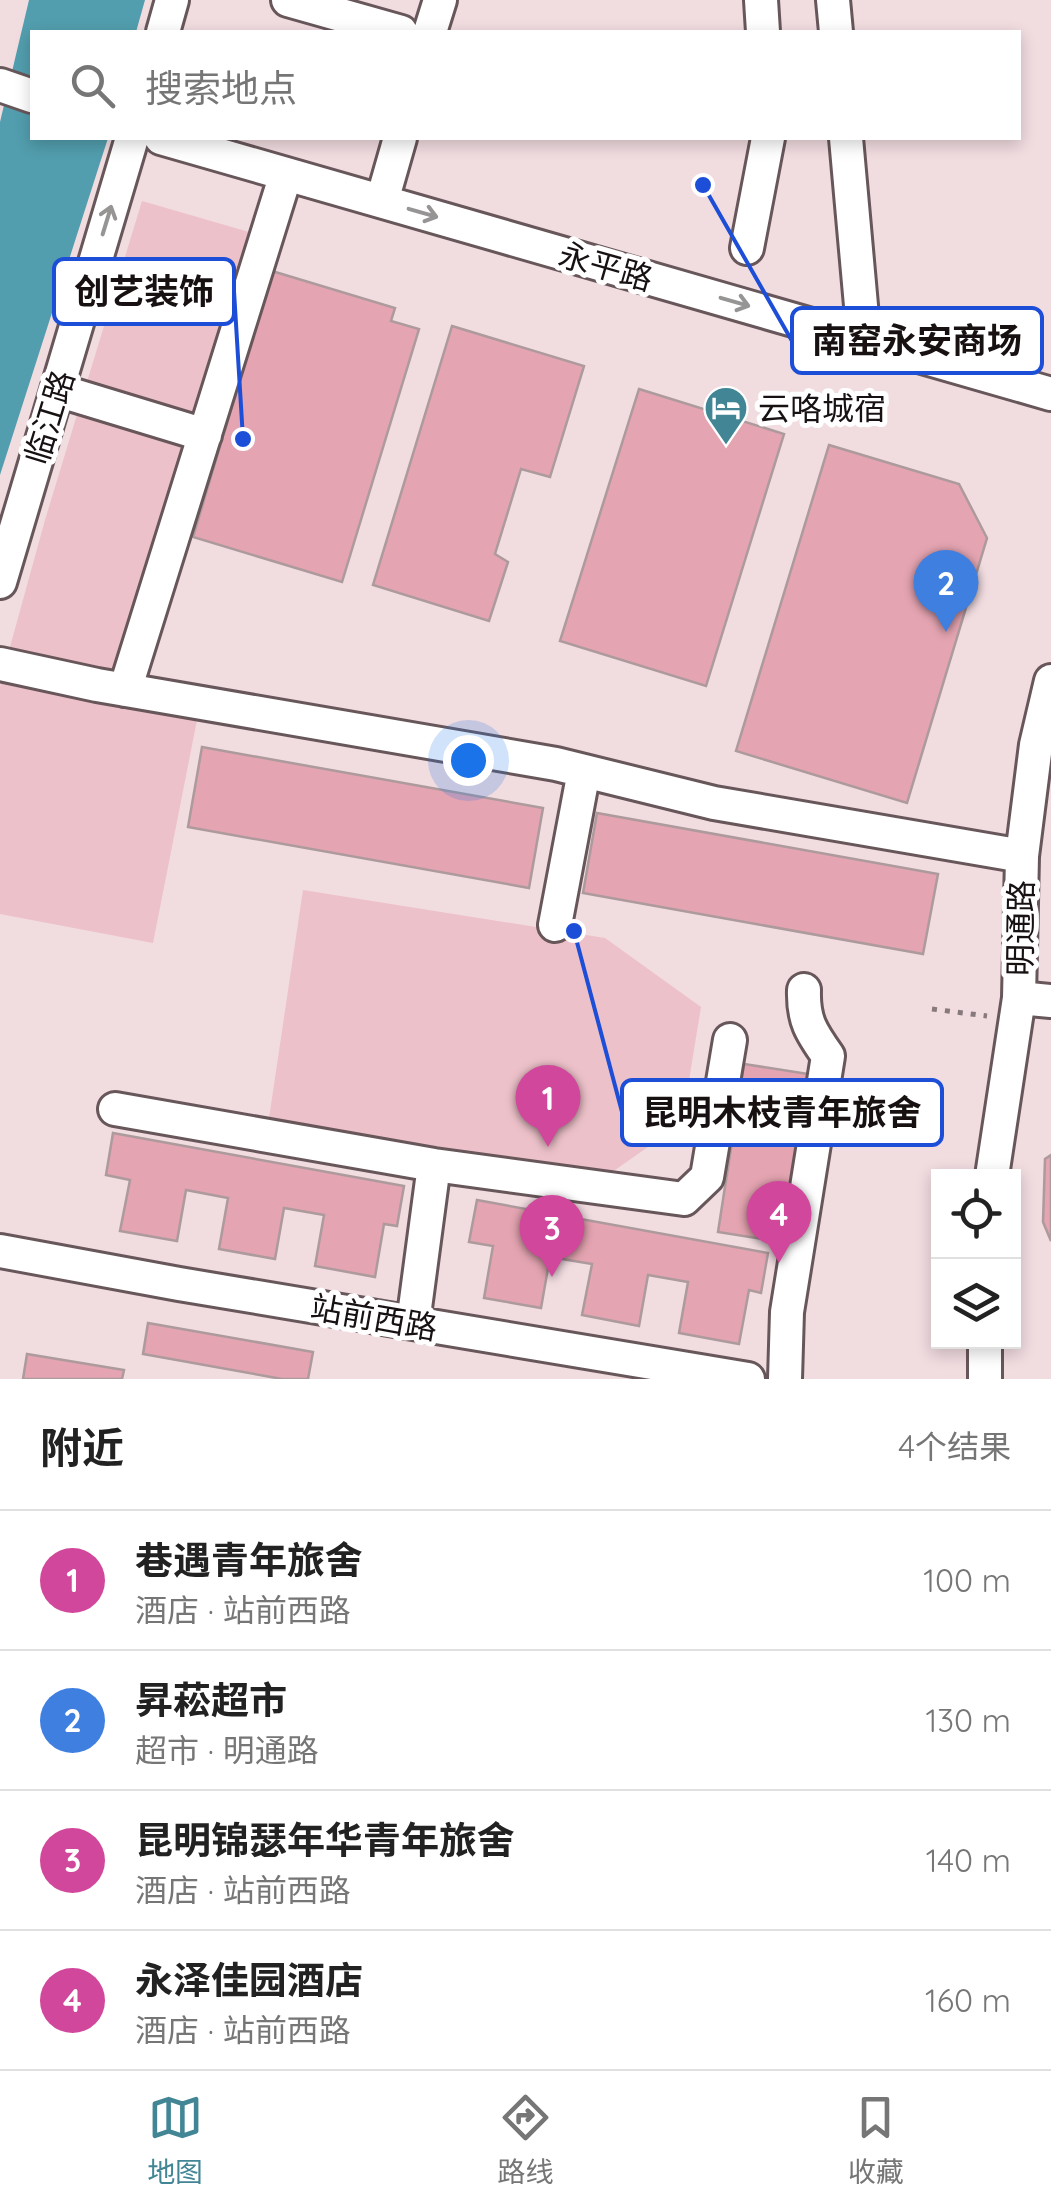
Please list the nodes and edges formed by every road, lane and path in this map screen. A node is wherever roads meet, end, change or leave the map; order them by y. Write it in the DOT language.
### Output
graph roads {
  1 [pos="288,0"];
  2 [pos="440,0"];
  3 [pos="761,0"];
  4 [pos="833,0"];
  5 [pos="394,30"];
  6 [pos="431,30"];
  7 [pos="762,30"];
  8 [pos="836,30"];
  9 [pos="131,140"];
  10 [pos="168,140"];
  11 [pos="399,140"];
  12 [pos="768,140"];
  13 [pos="846,140"];
  14 [pos="286,174"];
  15 [pos="382,201"];
  16 [pos="746,248"];
  17 [pos="864,339"];
  18 [pos="56,390"];
  19 [pos="1051,394"];
  20 [pos="205,435"];
  21 [pos="0,582"];
  22 [pos="0,664"];
  23 [pos="1051,681"];
  24 [pos="125,690"];
  25 [pos="584,771"];
  26 [pos="1022,856"];
  27 [pos="555,925"];
  28 [pos="804,990"];
  29 [pos="1028,1006"];
  30 [pos="932,1009"];
  31 [pos="730,1040"];
  32 [pos="115,1109"];
  33 [pos="434,1166"];
  34 [pos="993,1169"];
  35 [pos="0,1252"];
  36 [pos="413,1324"];
  37 [pos="986,1349"];
  38 [pos="748,1379"];
  39 [pos="786,1379"];
  40 [pos="985,1379"];
  1 -- 5 [label="street"];
  2 -- 6 [label="street"];
  3 -- 7 [label="street"];
  4 -- 8 [label="street"];
  18 -- 9 [label="street, 临江路, one-way"];
  10 -- 14 [label="street, 永平路"];
  11 -- 15 [label="street"];
  12 -- 16 [label="street"];
  13 -- 17 [label="street"];
  14 -- 15 [label="street, 永平路"];
  14 -- 20 [label="street"];
  15 -- 17 [label="street, 永平路, one-way"];
  17 -- 19 [label="street, 永平路"];
  18 -- 20 [label="street"];
  18 -- 21 [label="street, 临江路"];
  20 -- 24 [label="street"];
  22 -- 24 [label="street"];
  23 -- 26 [label="street, 明通路"];
  24 -- 25 [label="street"];
  25 -- 26 [label="street"];
  25 -- 27 [label="street"];
  26 -- 29 [label="street, 明通路"];
  28 -- 39 [label="street"];
  29 -- 30 [label="path"];
  29 -- 34 [label="street, 明通路"];
  31 -- 33 [label="street"];
  32 -- 33 [label="street"];
  33 -- 36 [label="street"];
  35 -- 36 [label="street, 站前西路"];
  36 -- 38 [label="street, 站前西路"];
  37 -- 40 [label="street"];
}
